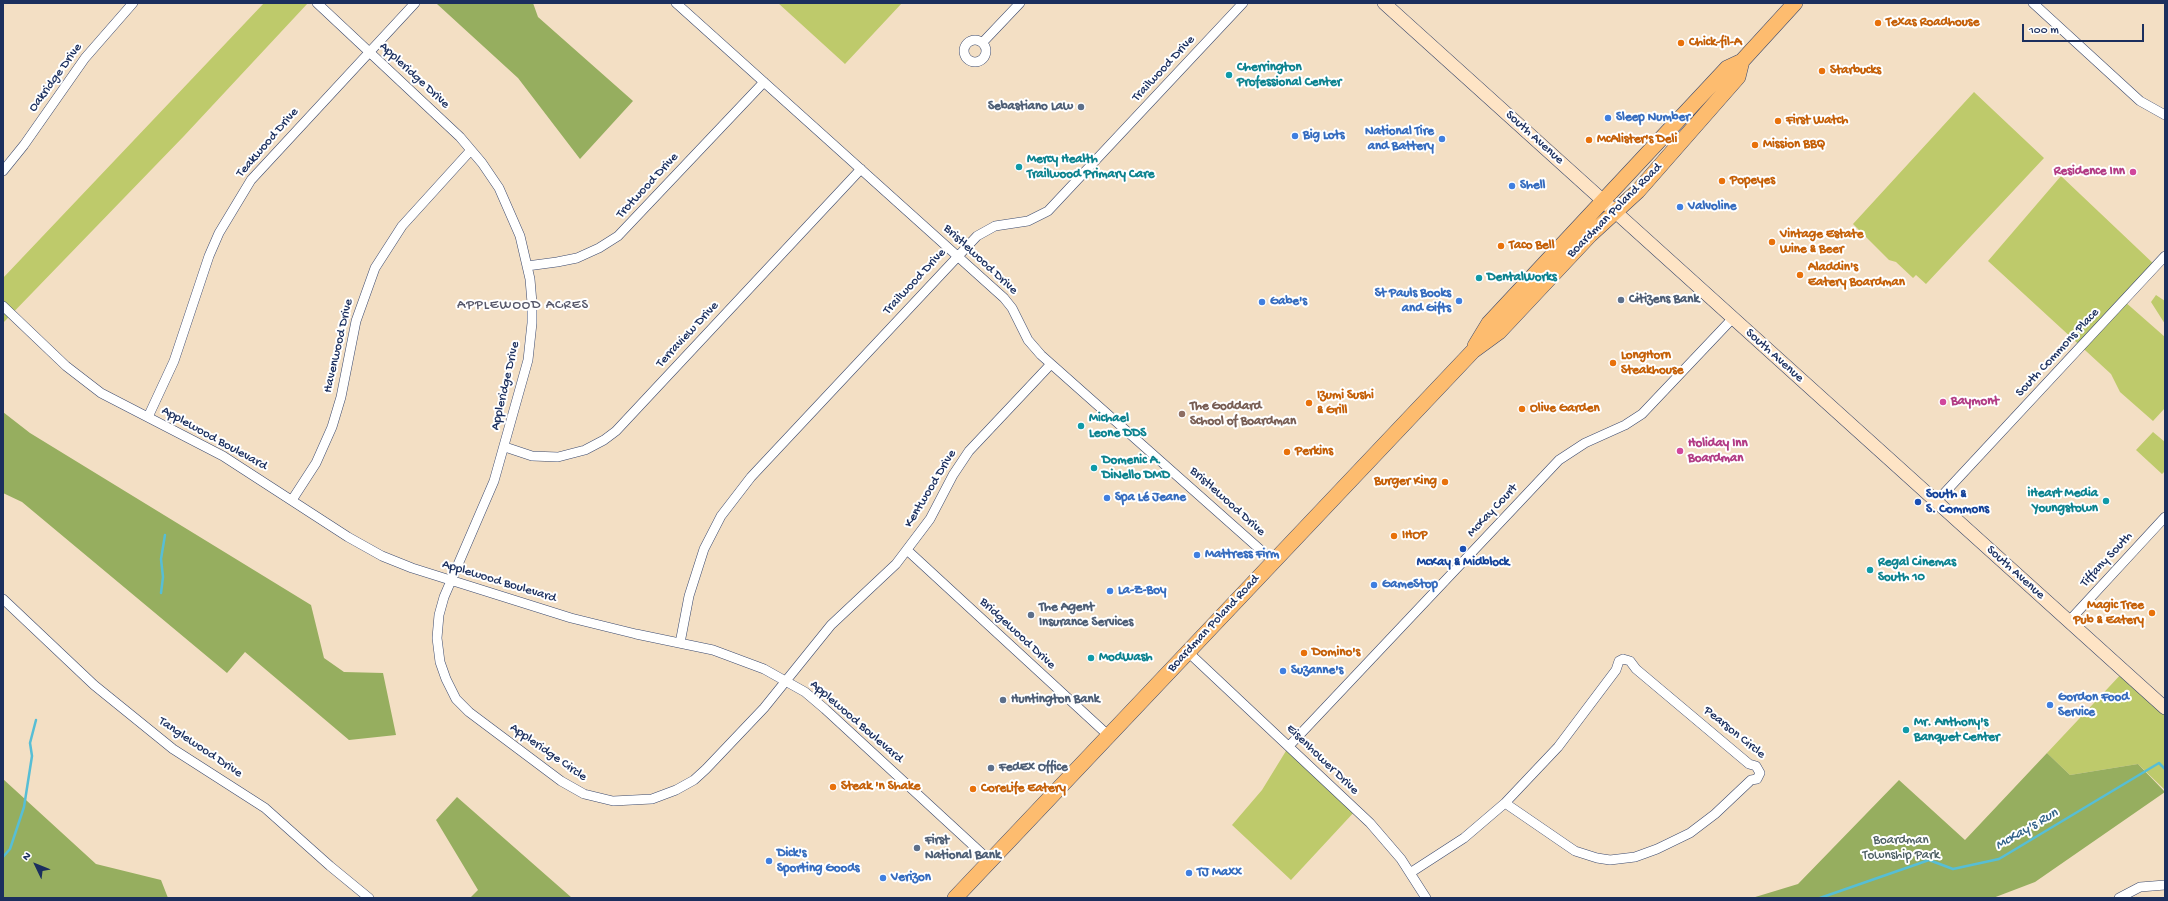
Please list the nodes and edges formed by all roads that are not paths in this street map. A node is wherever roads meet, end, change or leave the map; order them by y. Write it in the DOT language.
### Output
graph roads {
  1 [pos="133,3"];
  2 [pos="317,3"];
  3 [pos="416,3"];
  4 [pos="676,3"];
  5 [pos="1020,3"];
  6 [pos="1243,3"];
  7 [pos="1384,3"];
  8 [pos="1796,3"];
  9 [pos="2033,3"];
  10 [pos="983,42"];
  11 [pos="369,52"];
  12 [pos="1742,61"];
  13 [pos="764,82"];
  14 [pos="2165,115"];
  15 [pos="471,150"];
  16 [pos="861,169"];
  17 [pos="3,171"];
  18 [pos="1604,201"];
  19 [pos="1615,212"];
  20 [pos="957,256"];
  21 [pos="2165,256"];
  22 [pos="527,266"];
  23 [pos="3,306"];
  24 [pos="1733,318"];
  25 [pos="1473,351"];
  26 [pos="1051,364"];
  27 [pos="148,417"];
  28 [pos="505,447"];
  29 [pos="292,500"];
  30 [pos="1936,502"];
  31 [pos="2165,517"];
  32 [pos="907,550"];
  33 [pos="1274,561"];
  34 [pos="452,581"];
  35 [pos="3,599"];
  36 [pos="2069,621"];
  37 [pos="680,643"];
  38 [pos="1188,652"];
  39 [pos="786,681"];
  40 [pos="2165,708"];
  41 [pos="1108,736"];
  42 [pos="1289,746"];
  43 [pos="1505,803"];
  44 [pos="990,861"];
  45 [pos="1410,873"];
  46 [pos="2165,885"];
  47 [pos="369,898"];
  48 [pos="954,898"];
  49 [pos="1426,898"];
  50 [pos="2119,898"];
  1 -- 17 [label="street, Oakridge Drive"];
  2 -- 11 [label="street, Appleridge Drive"];
  3 -- 11 [label="street, Teakwood Drive"];
  4 -- 13 [label="street, Bristlewood Drive"];
  5 -- 10 [label="street"];
  6 -- 20 [label="street, Trailwood Drive"];
  7 -- 18 [label="main road, South Avenue"];
  8 -- 12 [label="main road, Boardman Poland Road"];
  9 -- 14 [label="street"];
  11 -- 15 [label="street, Appleridge Drive"];
  11 -- 27 [label="street, Teakwood Drive"];
  12 -- 18 [label="main road, Boardman Poland Road"];
  12 -- 19 [label="main road, Boardman Poland Road"];
  13 -- 16 [label="street, Bristlewood Drive"];
  13 -- 22 [label="street, Trotwood Drive"];
  15 -- 22 [label="street, Appleridge Drive"];
  15 -- 29 [label="street, Havenwood Drive"];
  16 -- 20 [label="street, Bristlewood Drive"];
  16 -- 28 [label="street, Terraview Drive"];
  18 -- 19 [label="main road, South Avenue"];
  18 -- 25 [label="main road, Boardman Poland Road"];
  19 -- 24 [label="main road, South Avenue"];
  19 -- 25 [label="main road, Boardman Poland Road"];
  20 -- 26 [label="street, Bristlewood Drive"];
  20 -- 37 [label="street, Trailwood Drive"];
  21 -- 30 [label="street, South Commons Place"];
  22 -- 28 [label="street, Appleridge Drive"];
  23 -- 27 [label="street, Applewood Boulevard"];
  24 -- 30 [label="main road, South Avenue"];
  24 -- 42 [label="street, McKay Court"];
  25 -- 33 [label="main road, Boardman Poland Road"];
  26 -- 32 [label="street, Kentwood Drive"];
  26 -- 33 [label="street, Bristlewood Drive"];
  27 -- 29 [label="street, Applewood Boulevard"];
  28 -- 34 [label="street, Appleridge Drive"];
  29 -- 34 [label="street, Applewood Boulevard"];
  30 -- 36 [label="main road, South Avenue"];
  31 -- 36 [label="street, Tiffany South"];
  32 -- 39 [label="street, Kentwood Drive"];
  32 -- 41 [label="street, Bridgewood Drive"];
  33 -- 38 [label="main road, Boardman Poland Road"];
  34 -- 37 [label="street, Applewood Boulevard"];
  34 -- 39 [label="street, Appleridge Circle"];
  35 -- 47 [label="street, Tanglewood Drive"];
  36 -- 40 [label="main road, South Avenue"];
  37 -- 39 [label="street, Applewood Boulevard"];
  38 -- 41 [label="main road, Boardman Poland Road"];
  38 -- 42 [label="street, Eisenhower Drive"];
  39 -- 44 [label="street, Applewood Boulevard"];
  41 -- 44 [label="main road, Boardman Poland Road"];
  42 -- 45 [label="street, Eisenhower Drive"];
  43 -- 43 [label="street, Pearson Circle"];
  43 -- 45 [label="street, Pearson Circle"];
  44 -- 48 [label="main road, Boardman Poland Road"];
  45 -- 49 [label="street, Eisenhower Drive"];
  46 -- 50 [label="street"];
}
